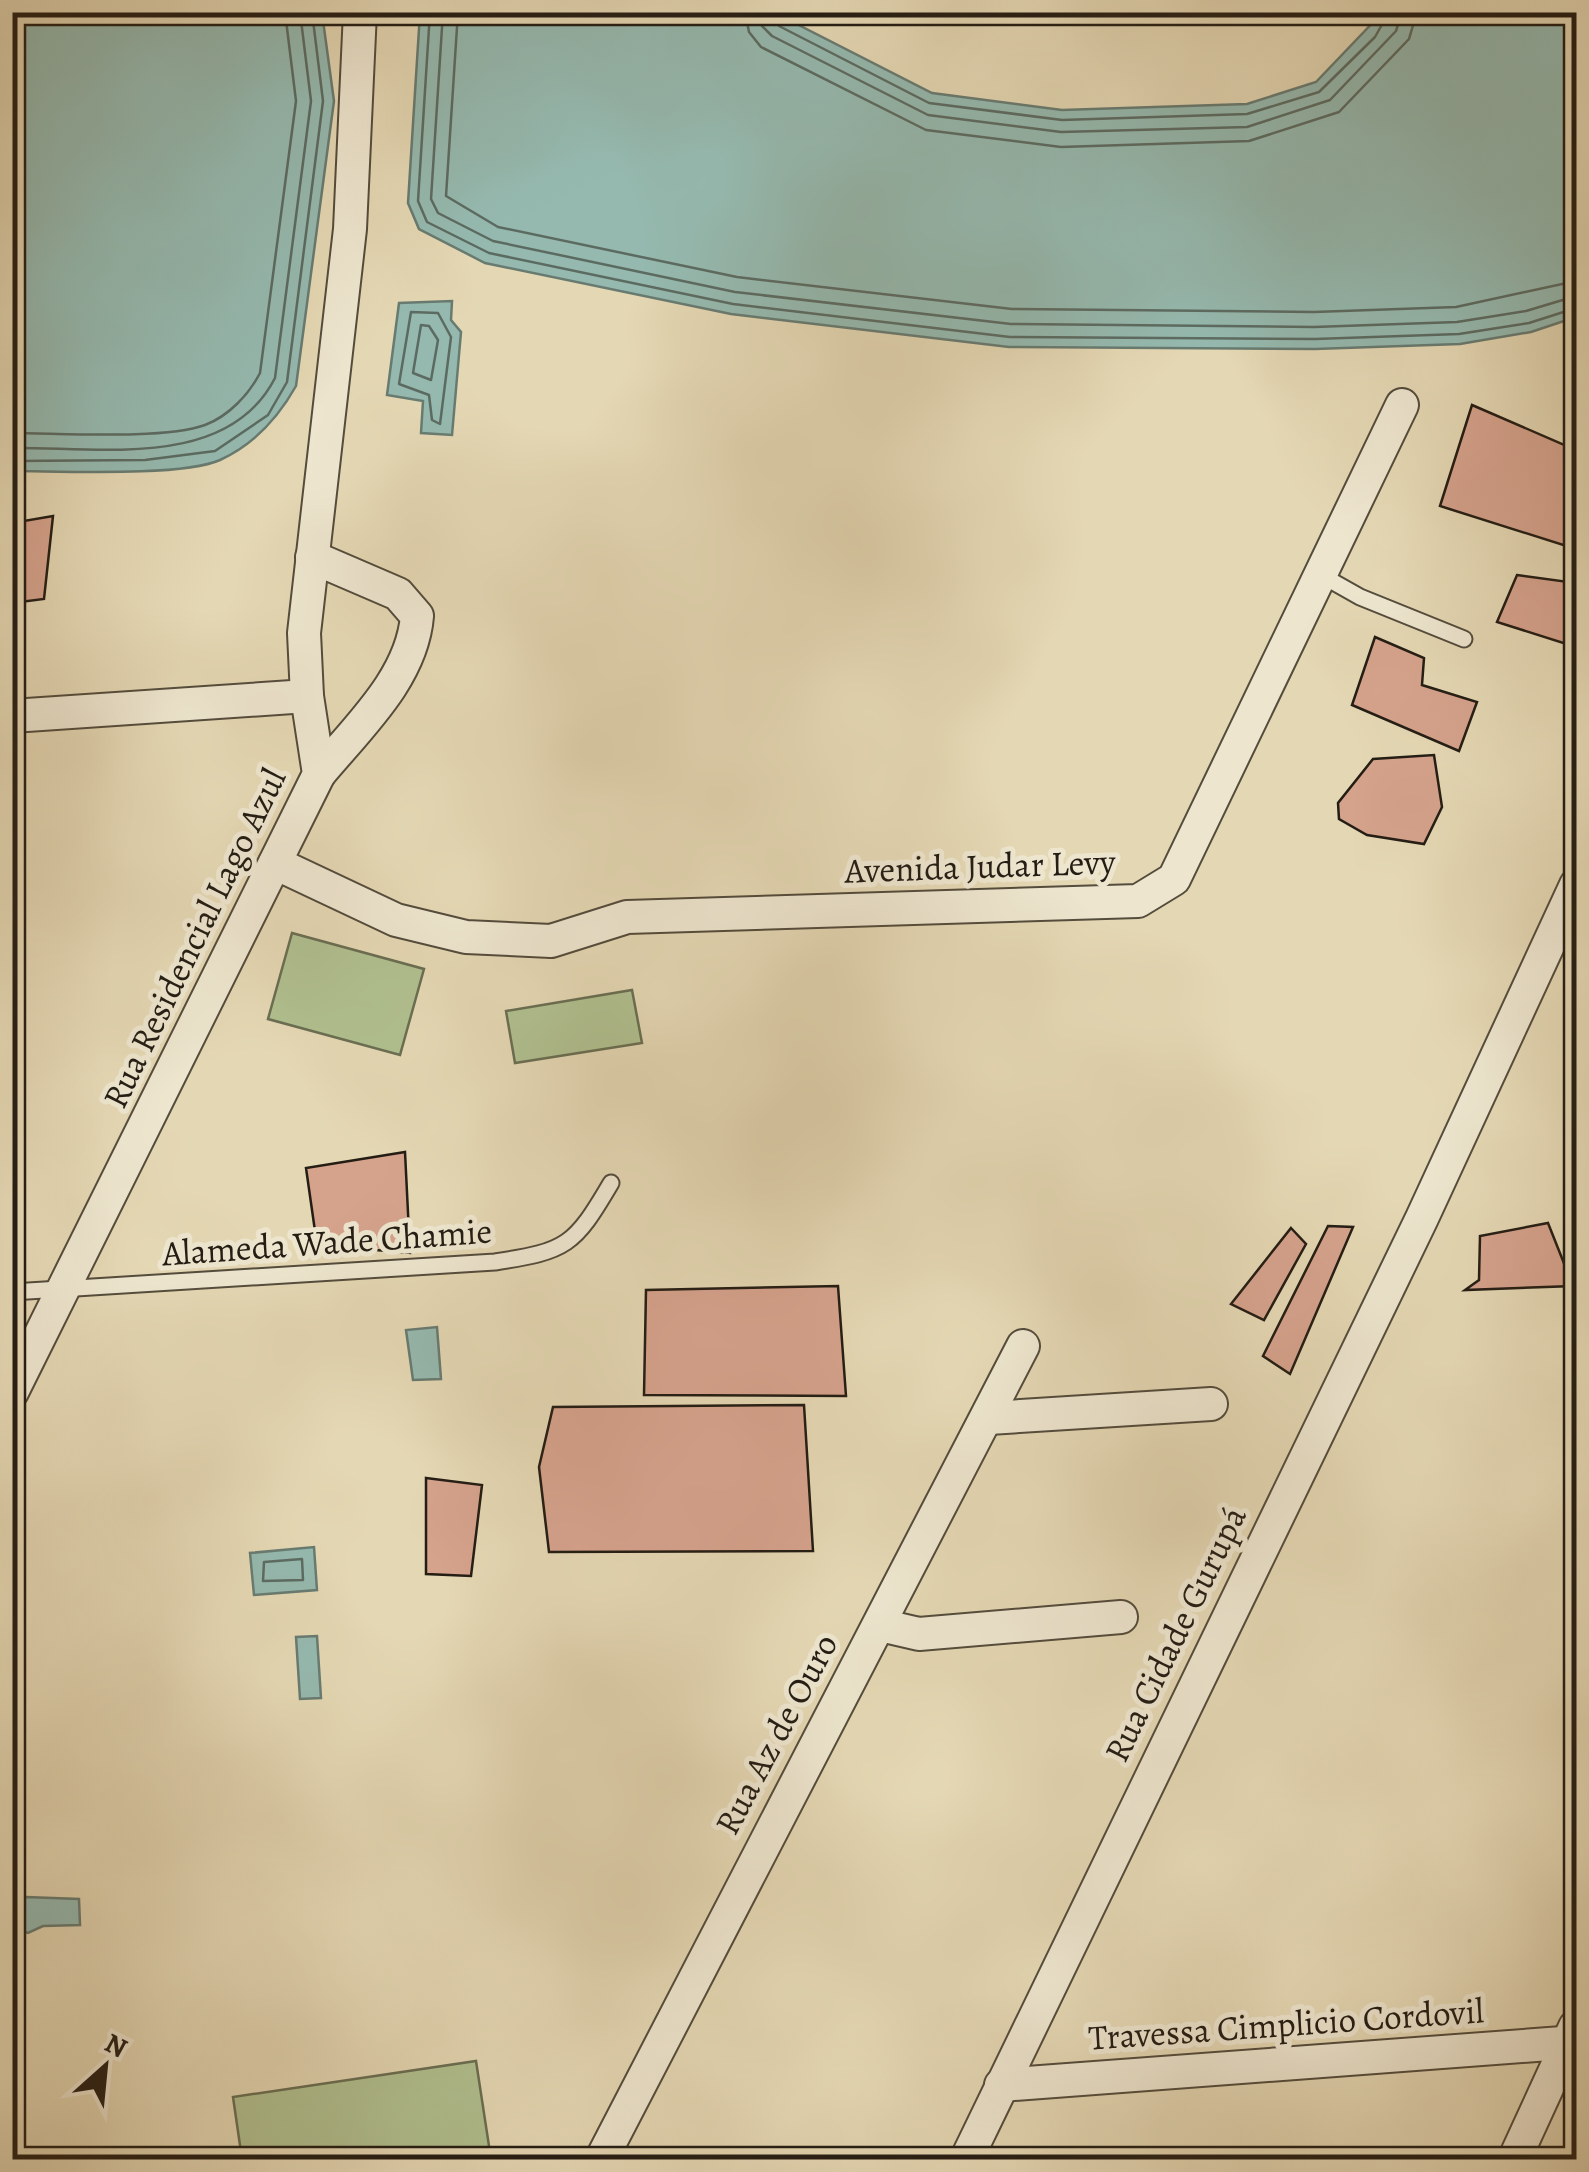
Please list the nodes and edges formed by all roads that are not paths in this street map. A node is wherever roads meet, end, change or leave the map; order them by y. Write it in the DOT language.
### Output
graph roads {
  1 [pos="360,14"];
  2 [pos="1402,405"];
  3 [pos="312,557"];
  4 [pos="1321,575"];
  5 [pos="1464,639"];
  6 [pos="307,696"];
  7 [pos="12,716"];
  8 [pos="320,774"];
  9 [pos="275,863"];
  10 [pos="1576,885"];
  11 [pos="611,1183"];
  12 [pos="66,1289"];
  13 [pos="12,1292"];
  14 [pos="1023,1346"];
  15 [pos="12,1392"];
  16 [pos="1212,1404"];
  17 [pos="988,1418"];
  18 [pos="1121,1617"];
  19 [pos="880,1625"];
  20 [pos="1574,2037"];
  21 [pos="1000,2085"];
  22 [pos="600,2160"];
  23 [pos="966,2160"];
  24 [pos="1514,2160"];
  1 -- 3 [label="street, Rua Residencial Lago Azul"];
  2 -- 4 [label="street, Avenida Judar Levy"];
  3 -- 6 [label="street, Rua Residencial Lago Azul"];
  3 -- 8 [label="street"];
  4 -- 5 [label="lane"];
  4 -- 9 [label="street, Avenida Judar Levy"];
  6 -- 7 [label="street"];
  6 -- 8 [label="street, Rua Residencial Lago Azul"];
  8 -- 9 [label="street, Rua Residencial Lago Azul"];
  9 -- 12 [label="street, Rua Residencial Lago Azul"];
  10 -- 21 [label="street, Rua Cidade Gurupá"];
  11 -- 12 [label="lane, Alameda Wade Chamie"];
  12 -- 13 [label="lane, Alameda Wade Chamie"];
  12 -- 15 [label="street, Rua Residencial Lago Azul"];
  14 -- 17 [label="street, Rua Az de Ouro"];
  16 -- 17 [label="street"];
  17 -- 19 [label="street, Rua Az de Ouro"];
  18 -- 19 [label="street"];
  19 -- 22 [label="street, Rua Az de Ouro"];
  20 -- 21 [label="street, Travessa Cimplicio Cordovil"];
  20 -- 24 [label="street"];
  21 -- 23 [label="street, Rua Cidade Gurupá"];
}
